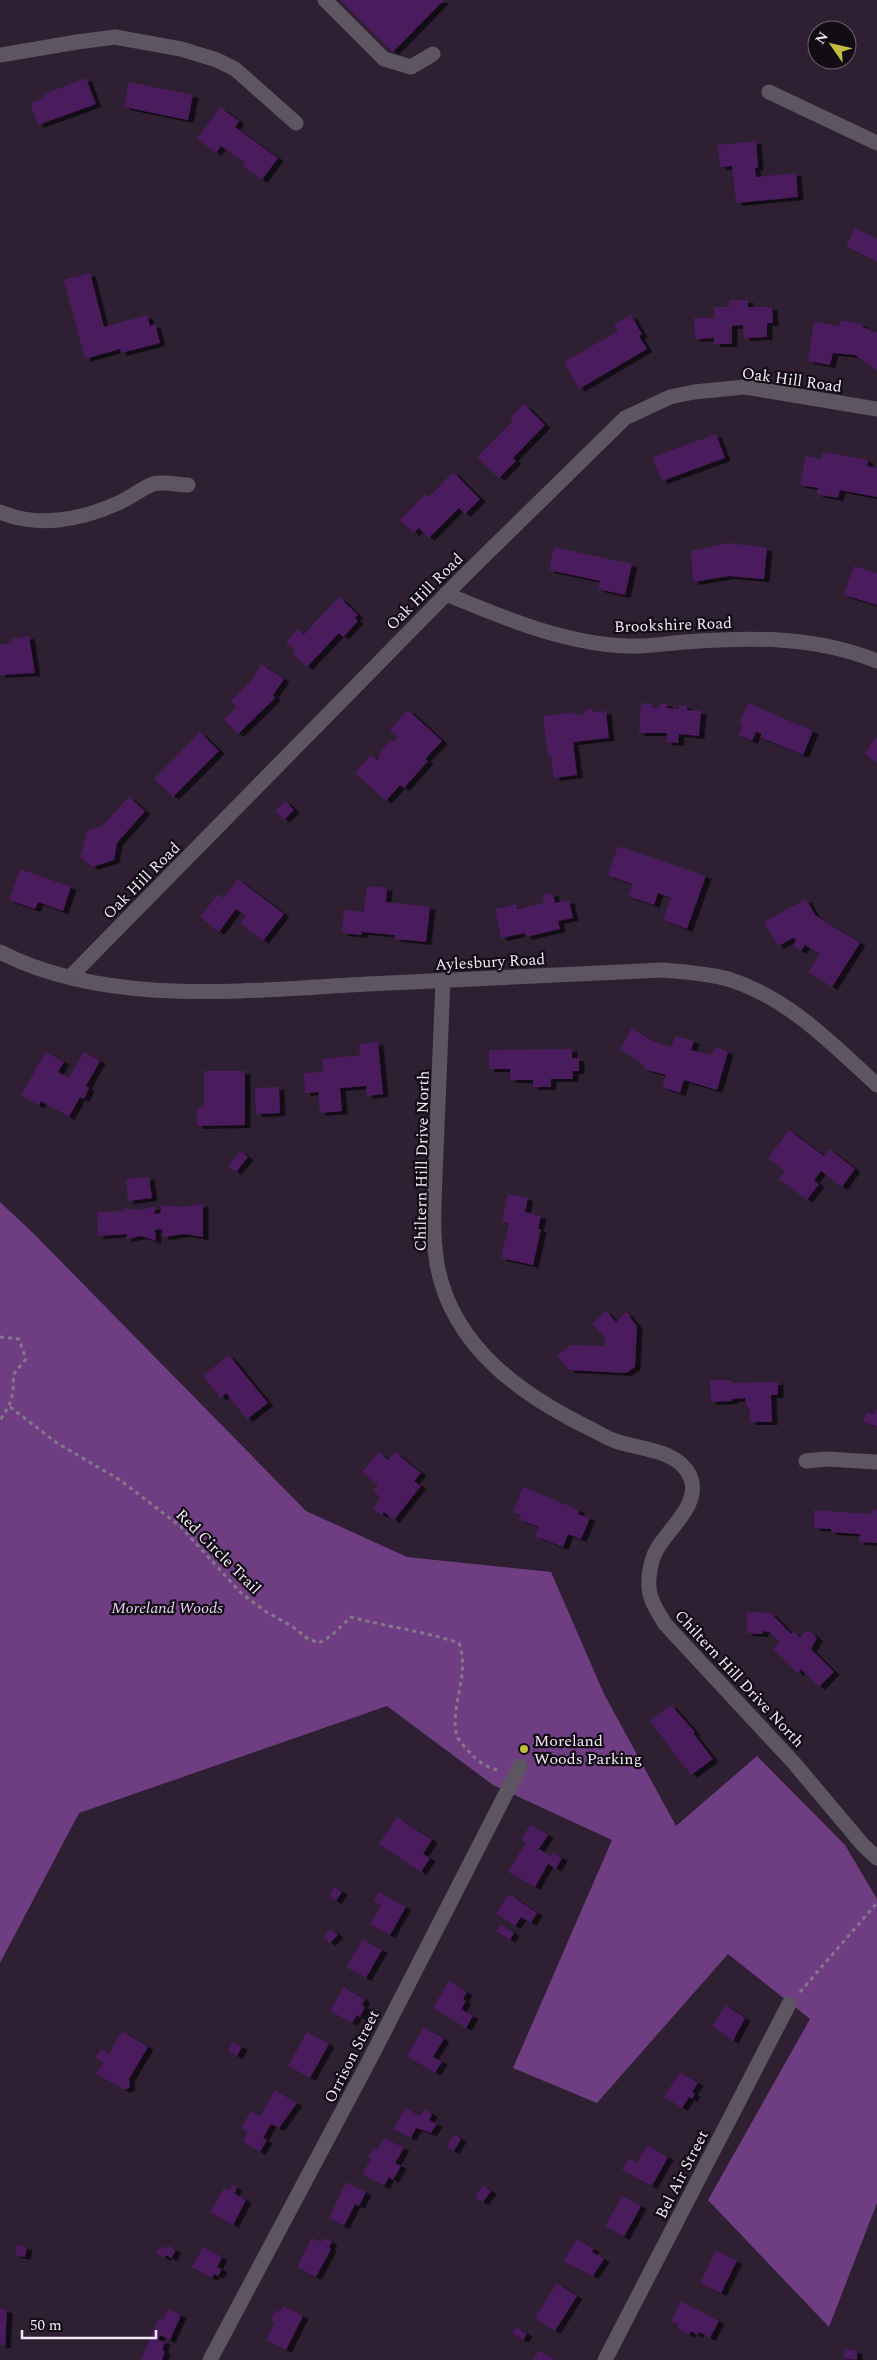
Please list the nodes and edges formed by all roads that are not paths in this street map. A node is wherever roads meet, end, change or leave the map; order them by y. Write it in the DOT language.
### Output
graph roads {
  1 [pos="325,0"];
  2 [pos="433,54"];
  3 [pos="0,56"];
  4 [pos="769,92"];
  5 [pos="296,123"];
  6 [pos="877,143"];
  7 [pos="877,409"];
  8 [pos="188,485"];
  9 [pos="0,512"];
  10 [pos="446,594"];
  11 [pos="877,661"];
  12 [pos="0,952"];
  13 [pos="70,977"];
  14 [pos="443,980"];
  15 [pos="877,1085"];
  16 [pos="806,1461"];
  17 [pos="877,1462"];
  18 [pos="520,1766"];
  19 [pos="877,1858"];
  20 [pos="789,2004"];
  21 [pos="210,2360"];
  22 [pos="605,2360"];
  1 -- 2 [label="street"];
  3 -- 5 [label="street"];
  4 -- 6 [label="street"];
  7 -- 10 [label="street, Oak Hill Road"];
  8 -- 9 [label="street"];
  10 -- 11 [label="street, Brookshire Road"];
  10 -- 13 [label="street, Oak Hill Road"];
  12 -- 13 [label="street, Aylesbury Road"];
  13 -- 14 [label="street, Aylesbury Road"];
  14 -- 15 [label="street, Aylesbury Road"];
  14 -- 19 [label="street, Chiltern Hill Drive North"];
  16 -- 17 [label="street"];
  18 -- 21 [label="street, Orrison Street"];
  20 -- 22 [label="street, Bel Air Street"];
}
